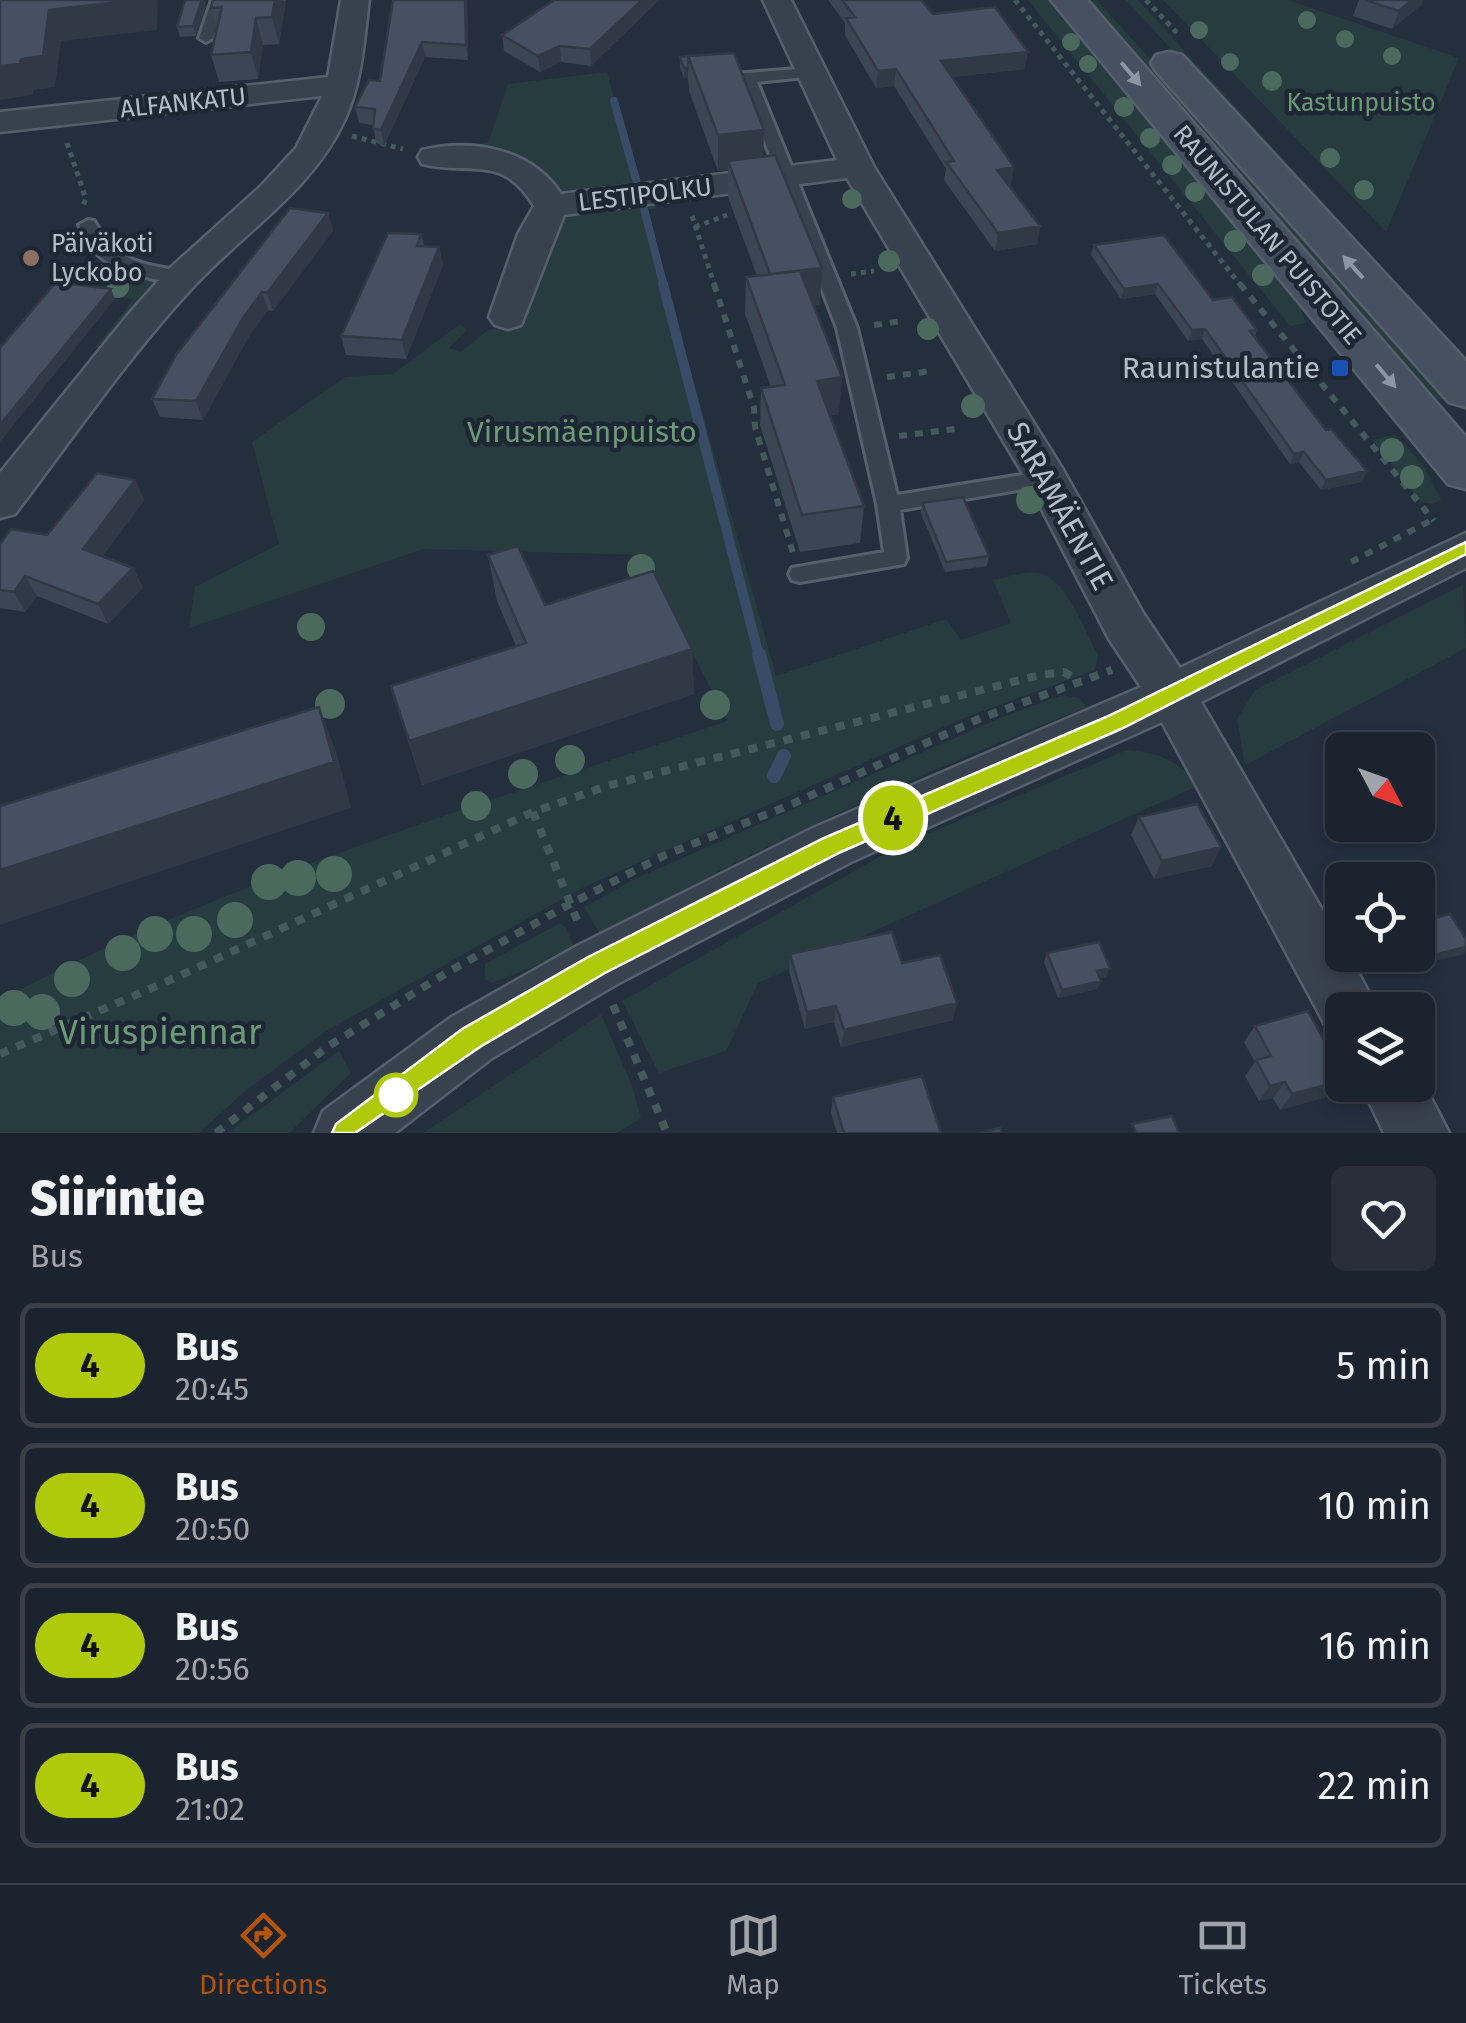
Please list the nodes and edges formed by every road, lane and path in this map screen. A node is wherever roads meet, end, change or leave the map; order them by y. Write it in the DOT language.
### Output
graph roads {
  1 [pos="226,0"];
  2 [pos="355,0"];
  3 [pos="776,0"];
  4 [pos="1015,0"];
  5 [pos="1068,0"];
  6 [pos="1111,0"];
  7 [pos="206,38"];
  8 [pos="810,72"];
  9 [pos="748,78"];
  10 [pos="710,81"];
  11 [pos="342,85"];
  12 [pos="12,121"];
  13 [pos="62,132"];
  14 [pos="336,132"];
  15 [pos="434,157"];
  16 [pos="857,167"];
  17 [pos="790,177"];
  18 [pos="684,192"];
  19 [pos="550,206"];
  20 [pos="88,225"];
  21 [pos="182,277"];
  22 [pos="508,317"];
  23 [pos="1466,390"];
  24 [pos="1466,471"];
  25 [pos="1046,478"];
  26 [pos="0,503"];
  27 [pos="888,504"];
  28 [pos="1462,551"];
  29 [pos="800,574"];
  30 [pos="1080,682"];
  31 [pos="1172,695"];
  32 [pos="533,812"];
  33 [pos="582,930"];
  34 [pos="1339,992"];
  35 [pos="610,997"];
  36 [pos="0,1054"];
  37 [pos="1401,1102"];
  38 [pos="345,1133"];
  39 [pos="667,1133"];
  40 [pos="1418,1133"];
  1 -- 7 [label="lane"];
  2 -- 11 [label="street"];
  3 -- 8 [label="street, SARAMÄENTIE"];
  4 -- 28 [label="path"];
  5 -- 24 [label="main road, RAUNISTULAN PUISTOTIE, one-way"];
  23 -- 6 [label="main road, RAUNISTULAN PUISTOTIE, one-way"];
  8 -- 9 [label="lane"];
  8 -- 16 [label="street, SARAMÄENTIE"];
  9 -- 10 [label="lane"];
  9 -- 17 [label="lane"];
  11 -- 12 [label="street, ALFANKATU"];
  11 -- 21 [label="street"];
  13 -- 20 [label="path"];
  14 -- 15 [label="path"];
  15 -- 19 [label="street"];
  16 -- 17 [label="street, LESTIPOLKU"];
  16 -- 25 [label="street, SARAMÄENTIE"];
  17 -- 18 [label="street, LESTIPOLKU"];
  17 -- 27 [label="lane"];
  18 -- 19 [label="street, LESTIPOLKU"];
  18 -- 29 [label="path"];
  19 -- 22 [label="street, LESTIPOLKU"];
  20 -- 21 [label="lane"];
  21 -- 26 [label="street"];
  25 -- 27 [label="lane"];
  25 -- 31 [label="street, SARAMÄENTIE"];
  27 -- 29 [label="lane"];
  28 -- 31 [label="street"];
  30 -- 32 [label="path"];
  31 -- 34 [label="street, SARAMÄENTIE"];
  31 -- 38 [label="street"];
  32 -- 33 [label="path"];
  32 -- 36 [label="path"];
  35 -- 39 [label="path"];
  37 -- 40 [label="street"];
}
